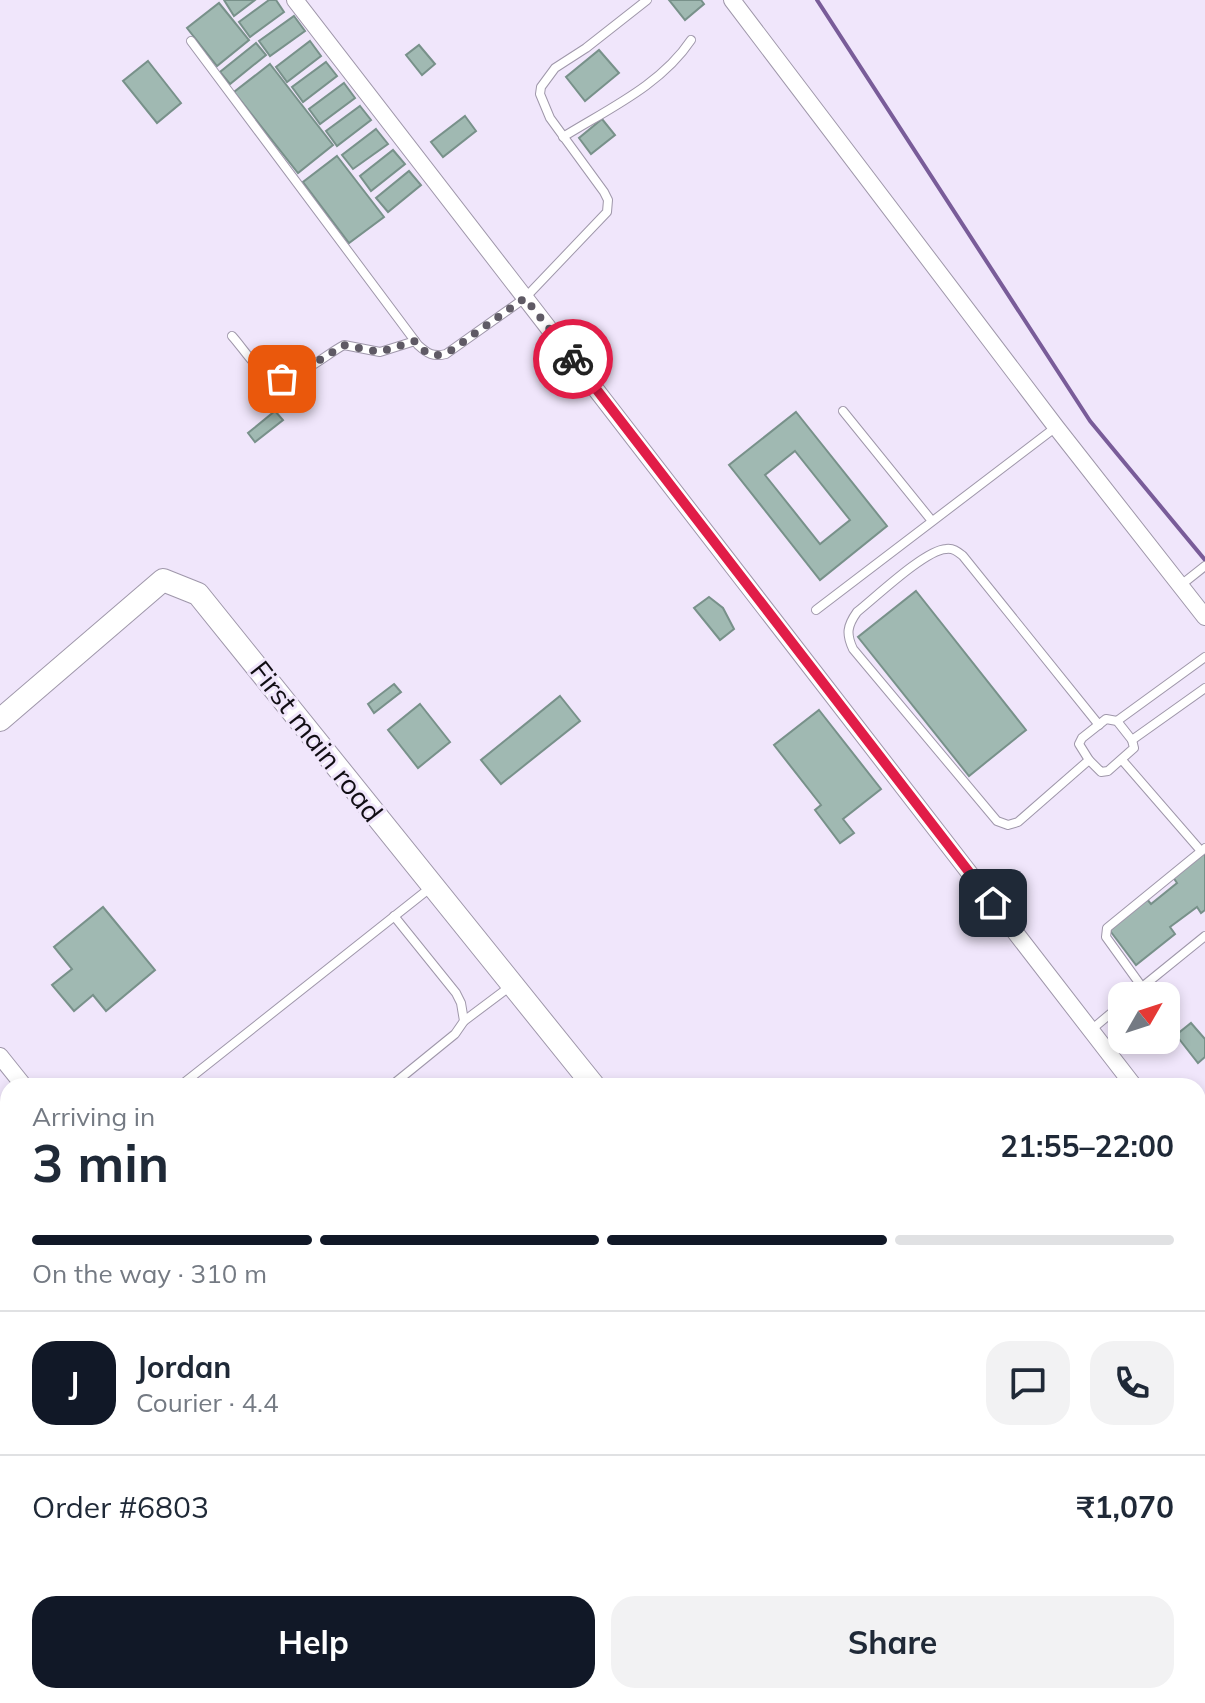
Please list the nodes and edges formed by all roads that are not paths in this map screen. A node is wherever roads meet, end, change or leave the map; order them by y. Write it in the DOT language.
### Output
graph roads {
  1 [pos="295,0"];
  2 [pos="647,0"];
  3 [pos="732,0"];
  4 [pos="691,40"];
  5 [pos="191,41"];
  6 [pos="563,137"];
  7 [pos="525,298"];
  8 [pos="232,336"];
  9 [pos="415,341"];
  10 [pos="843,411"];
  11 [pos="1056,427"];
  12 [pos="932,521"];
  13 [pos="1202,568"];
  14 [pos="1179,586"];
  15 [pos="816,610"];
  16 [pos="1205,617"];
  17 [pos="1205,657"];
  18 [pos="1205,688"];
  19 [pos="0,720"];
  20 [pos="1117,721"];
  21 [pos="1099,725"];
  22 [pos="1132,740"];
  23 [pos="1089,760"];
  24 [pos="1122,760"];
  25 [pos="1203,849"];
  26 [pos="432,886"];
  27 [pos="394,916"];
  28 [pos="1205,936"];
  29 [pos="1138,982"];
  30 [pos="1148,982"];
  31 [pos="512,985"];
  32 [pos="1108,1016"];
  33 [pos="464,1021"];
  34 [pos="1091,1030"];
  35 [pos="0,1056"];
  36 [pos="18,1078"];
  37 [pos="190,1078"];
  38 [pos="401,1078"];
  39 [pos="588,1078"];
  40 [pos="1128,1078"];
  1 -- 7 [label="street"];
  2 -- 6 [label="lane"];
  3 -- 11 [label="street"];
  4 -- 6 [label="lane"];
  5 -- 9 [label="lane"];
  6 -- 7 [label="lane"];
  7 -- 9 [label="lane"];
  7 -- 34 [label="street"];
  8 -- 9 [label="lane"];
  10 -- 12 [label="lane"];
  11 -- 12 [label="lane"];
  11 -- 14 [label="street"];
  12 -- 15 [label="lane"];
  13 -- 14 [label="lane"];
  14 -- 16 [label="street"];
  17 -- 20 [label="lane"];
  18 -- 22 [label="lane"];
  19 -- 26 [label="street, First main road"];
  20 -- 21 [label="lane"];
  20 -- 22 [label="lane"];
  21 -- 23 [label="lane"];
  21 -- 23 [label="lane"];
  22 -- 24 [label="lane"];
  23 -- 24 [label="lane"];
  24 -- 25 [label="lane"];
  25 -- 29 [label="lane"];
  26 -- 27 [label="lane"];
  26 -- 31 [label="street, First main road"];
  27 -- 33 [label="lane"];
  27 -- 37 [label="lane"];
  28 -- 30 [label="lane"];
  31 -- 33 [label="lane"];
  31 -- 39 [label="street, First main road"];
  32 -- 34 [label="lane"];
  33 -- 38 [label="lane"];
  34 -- 40 [label="street"];
  35 -- 36 [label="street"];
}
